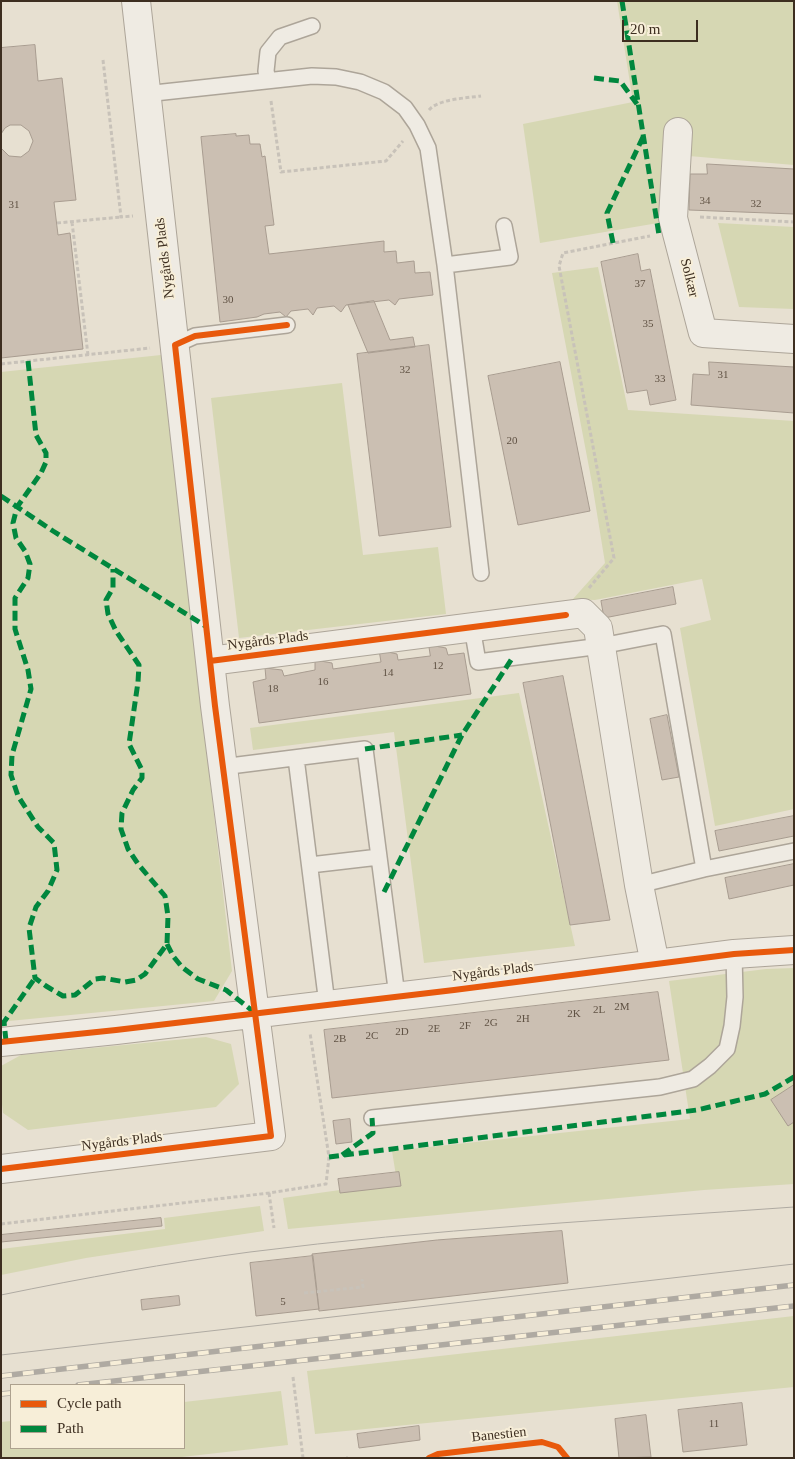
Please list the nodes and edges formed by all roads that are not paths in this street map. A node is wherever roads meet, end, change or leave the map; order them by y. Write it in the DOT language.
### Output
graph roads {
  1 [pos="136,1"];
  2 [pos="312,26"];
  3 [pos="267,75"];
  4 [pos="145,94"];
  5 [pos="678,132"];
  6 [pos="504,226"];
  7 [pos="445,265"];
  8 [pos="287,325"];
  9 [pos="794,339"];
  10 [pos="162,347"];
  11 [pos="481,573"];
  12 [pos="472,627"];
  13 [pos="601,646"];
  14 [pos="210,661"];
  15 [pos="296,758"];
  16 [pos="222,767"];
  17 [pos="794,850"];
  18 [pos="379,856"];
  19 [pos="310,866"];
  20 [pos="704,869"];
  21 [pos="640,885"];
  22 [pos="794,950"];
  23 [pos="734,954"];
  24 [pos="655,964"];
  25 [pos="397,996"];
  26 [pos="327,1004"];
  27 [pos="254,1012"];
  28 [pos="1,1042"];
  29 [pos="372,1118"];
  30 [pos="1,1169"];
  1 -- 4 [label="street, Nygårds Plads"];
  2 -- 3 [label="lane"];
  3 -- 4 [label="lane"];
  3 -- 7 [label="lane"];
  4 -- 10 [label="street, Nygårds Plads"];
  5 -- 9 [label="street, Solkær"];
  6 -- 7 [label="lane"];
  7 -- 11 [label="lane"];
  8 -- 10 [label="lane"];
  10 -- 14 [label="street, Nygårds Plads"];
  12 -- 13 [label="street, Nygårds Plads"];
  12 -- 13 [label="lane"];
  12 -- 14 [label="street, Nygårds Plads"];
  13 -- 20 [label="lane"];
  13 -- 21 [label="street, Nygårds Plads"];
  14 -- 16 [label="street, Nygårds Plads"];
  15 -- 16 [label="lane"];
  15 -- 18 [label="lane"];
  15 -- 19 [label="lane"];
  16 -- 27 [label="street, Nygårds Plads"];
  17 -- 20 [label="lane"];
  18 -- 19 [label="lane"];
  18 -- 25 [label="lane"];
  19 -- 26 [label="lane"];
  20 -- 21 [label="lane"];
  21 -- 24 [label="street, Nygårds Plads"];
  22 -- 23 [label="street, Nygårds Plads"];
  23 -- 24 [label="street, Nygårds Plads"];
  23 -- 29 [label="lane"];
  24 -- 25 [label="street, Nygårds Plads"];
  25 -- 26 [label="street, Nygårds Plads"];
  26 -- 27 [label="street, Nygårds Plads"];
  27 -- 28 [label="street, Nygårds Plads"];
  27 -- 30 [label="street, Nygårds Plads"];
}
